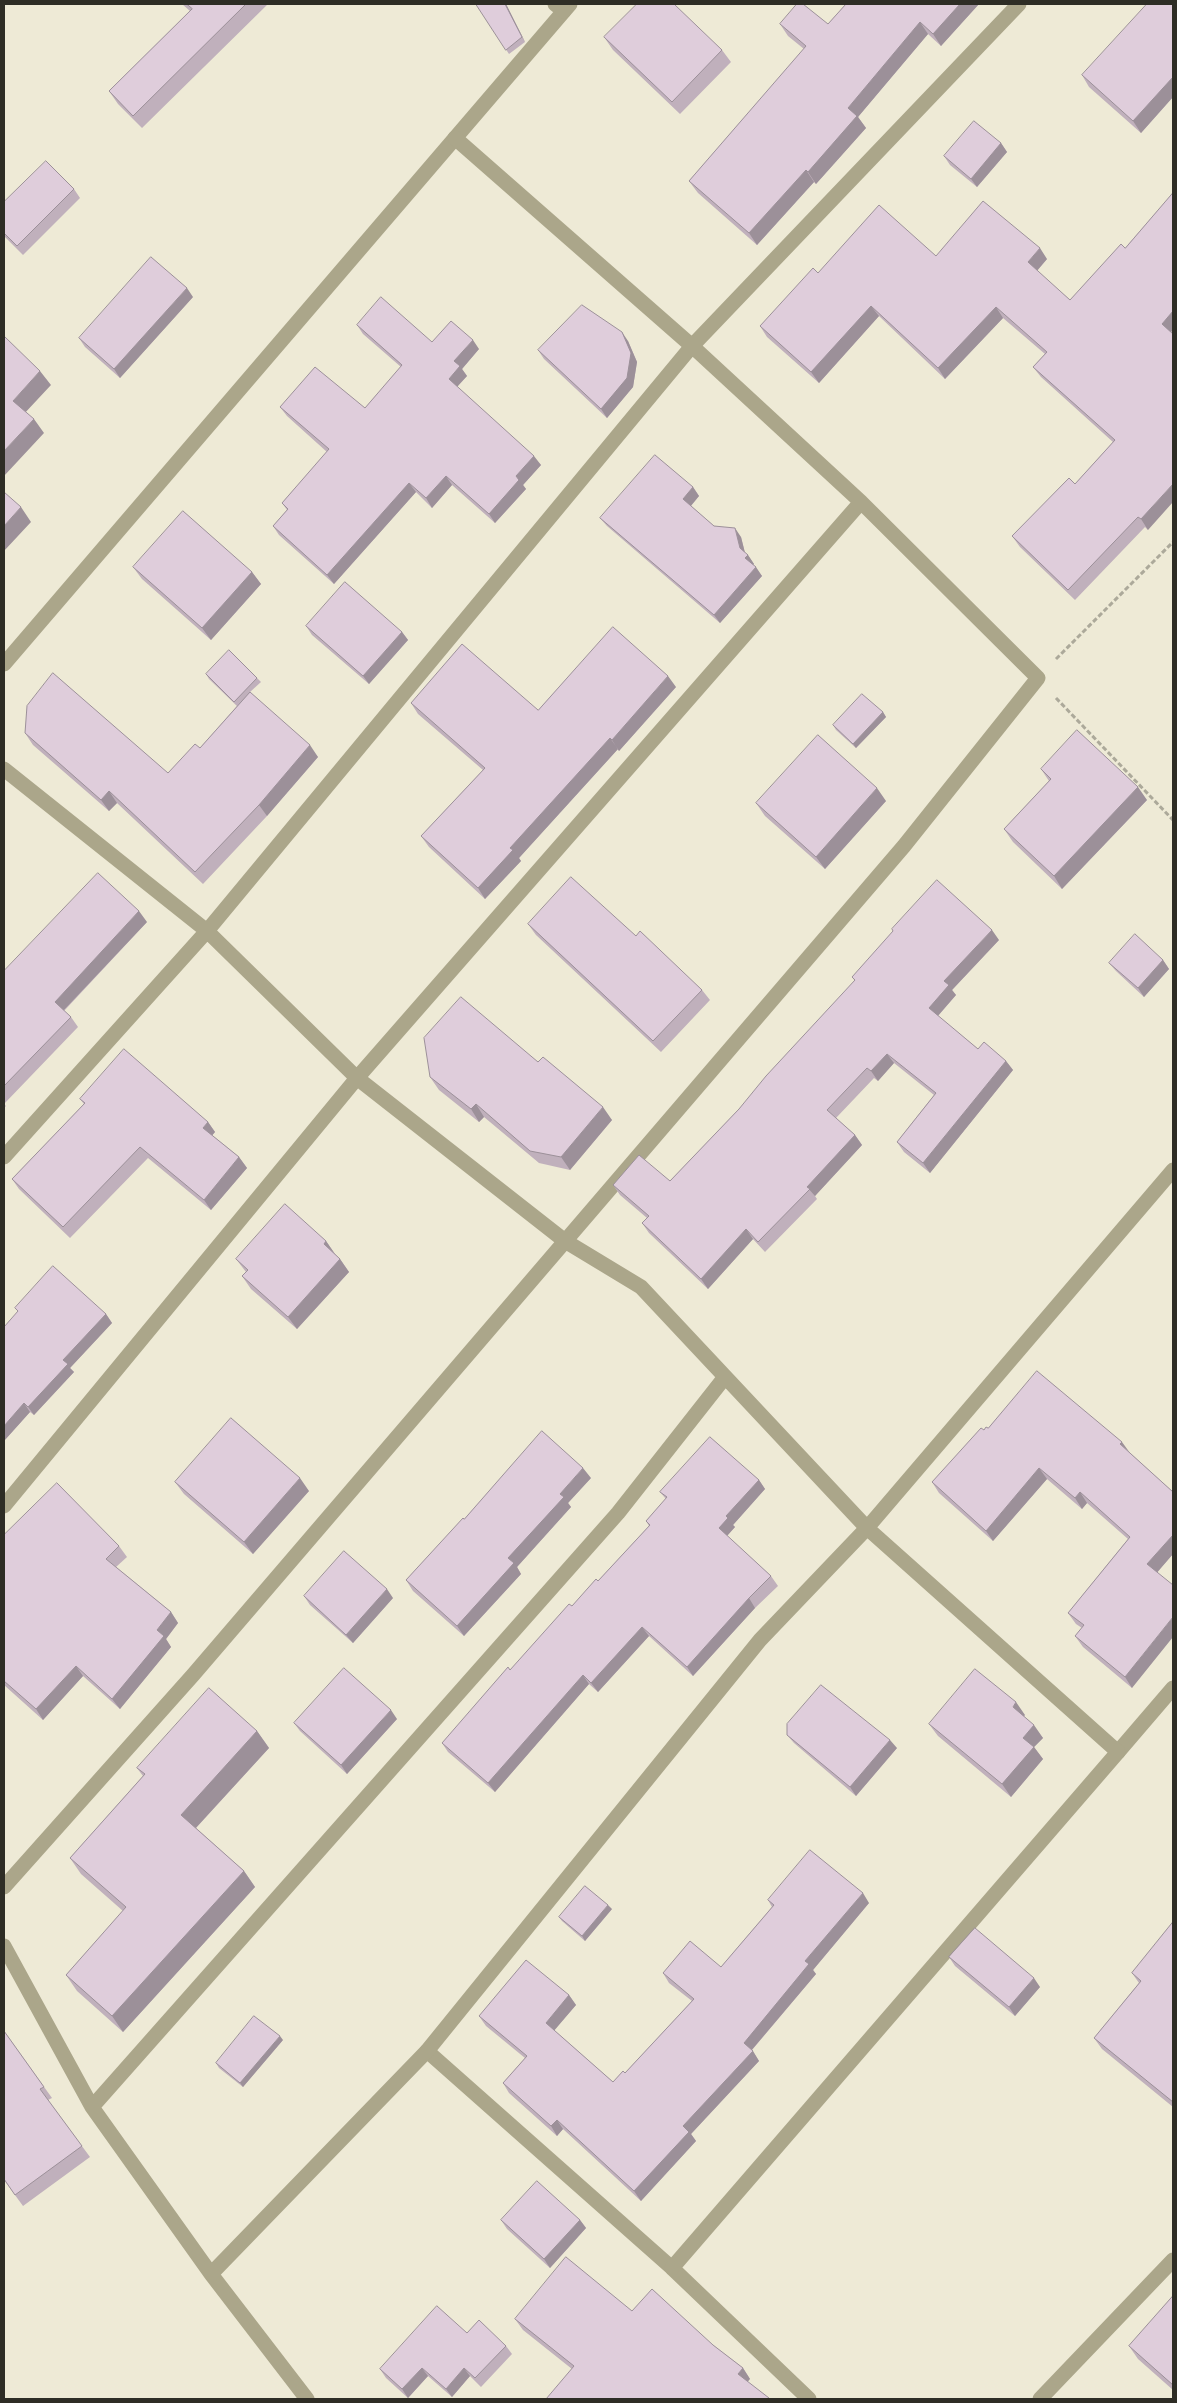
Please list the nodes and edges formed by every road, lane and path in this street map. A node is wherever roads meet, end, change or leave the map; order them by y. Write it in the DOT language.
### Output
graph roads {
  1 [pos="1019,4"];
  2 [pos="563,6"];
  3 [pos="455,138"];
  4 [pos="692,346"];
  5 [pos="861,502"];
  6 [pos="1173,542"];
  7 [pos="4,664"];
  8 [pos="1038,678"];
  9 [pos="4,768"];
  10 [pos="1173,820"];
  11 [pos="208,931"];
  12 [pos="357,1078"];
  13 [pos="4,1157"];
  14 [pos="1173,1170"];
  15 [pos="565,1241"];
  16 [pos="725,1377"];
  17 [pos="4,1506"];
  18 [pos="867,1528"];
  19 [pos="1173,1688"];
  20 [pos="1118,1752"];
  21 [pos="4,1887"];
  22 [pos="4,1946"];
  23 [pos="427,2051"];
  24 [pos="92,2107"];
  25 [pos="1173,2260"];
  26 [pos="672,2268"];
  27 [pos="211,2274"];
  28 [pos="307,2399"];
  29 [pos="809,2399"];
  30 [pos="1040,2399"];
  1 -- 4 [label="street"];
  2 -- 3 [label="street"];
  3 -- 4 [label="street"];
  3 -- 7 [label="street"];
  4 -- 5 [label="street"];
  4 -- 11 [label="street"];
  5 -- 8 [label="street"];
  5 -- 12 [label="street"];
  6 -- 8 [label="path"];
  8 -- 10 [label="path"];
  8 -- 15 [label="street"];
  9 -- 11 [label="street"];
  11 -- 12 [label="street"];
  11 -- 13 [label="street"];
  12 -- 15 [label="street"];
  12 -- 17 [label="street"];
  14 -- 18 [label="street"];
  15 -- 16 [label="street"];
  15 -- 21 [label="street"];
  16 -- 18 [label="street"];
  16 -- 24 [label="street"];
  18 -- 20 [label="street"];
  18 -- 23 [label="street"];
  19 -- 20 [label="street"];
  20 -- 26 [label="street"];
  22 -- 24 [label="street"];
  23 -- 26 [label="street"];
  23 -- 27 [label="street"];
  24 -- 27 [label="street"];
  25 -- 30 [label="street"];
  26 -- 29 [label="street"];
  27 -- 28 [label="street"];
}
